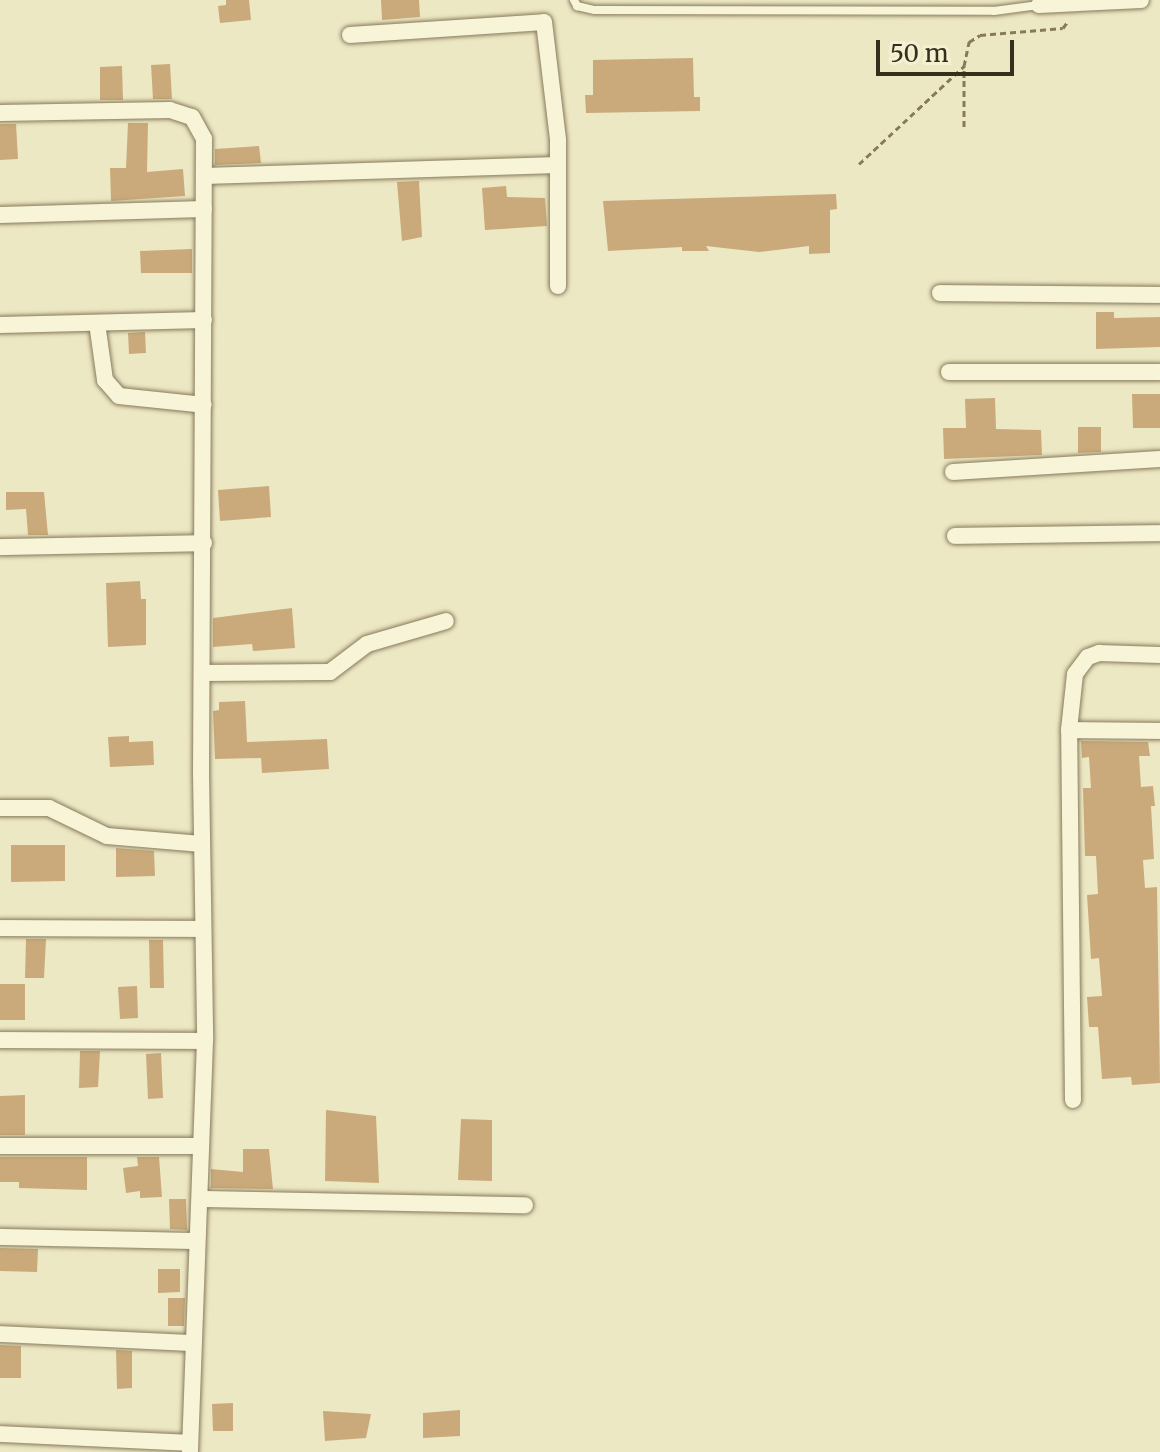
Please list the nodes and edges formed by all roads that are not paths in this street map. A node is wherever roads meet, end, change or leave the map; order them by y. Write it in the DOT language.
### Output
graph roads {
  1 [pos="574,0"];
  2 [pos="786,0"];
  3 [pos="1141,0"];
  4 [pos="1039,5"];
  5 [pos="785,11"];
  6 [pos="350,35"];
  7 [pos="0,113"];
  8 [pos="558,165"];
  9 [pos="204,176"];
  10 [pos="204,209"];
  11 [pos="0,215"];
  12 [pos="558,286"];
  13 [pos="940,293"];
  14 [pos="1160,295"];
  15 [pos="204,320"];
  16 [pos="97,323"];
  17 [pos="0,325"];
  18 [pos="949,372"];
  19 [pos="1160,372"];
  20 [pos="204,405"];
  21 [pos="1160,459"];
  22 [pos="953,472"];
  23 [pos="1160,533"];
  24 [pos="955,536"];
  25 [pos="204,543"];
  26 [pos="0,547"];
  27 [pos="446,621"];
  28 [pos="1160,655"];
  29 [pos="202,673"];
  30 [pos="1069,730"];
  31 [pos="1160,731"];
  32 [pos="0,808"];
  33 [pos="202,844"];
  34 [pos="0,928"];
  35 [pos="203,929"];
  36 [pos="0,1040"];
  37 [pos="205,1041"];
  38 [pos="1073,1100"];
  39 [pos="0,1146"];
  40 [pos="201,1146"];
  41 [pos="200,1199"];
  42 [pos="525,1205"];
  43 [pos="0,1237"];
  44 [pos="197,1241"];
  45 [pos="0,1334"];
  46 [pos="193,1343"];
  47 [pos="0,1434"];
  48 [pos="190,1448"];
  1 -- 5 [label="lane"];
  2 -- 5 [label="lane"];
  3 -- 4 [label="street"];
  4 -- 5 [label="lane"];
  6 -- 8 [label="street"];
  7 -- 9 [label="street"];
  8 -- 9 [label="street"];
  8 -- 12 [label="street"];
  9 -- 10 [label="street"];
  10 -- 11 [label="street"];
  10 -- 15 [label="street"];
  13 -- 14 [label="street"];
  15 -- 16 [label="street"];
  15 -- 20 [label="street"];
  16 -- 17 [label="street"];
  16 -- 20 [label="street"];
  18 -- 19 [label="street"];
  20 -- 25 [label="street"];
  21 -- 22 [label="street"];
  23 -- 24 [label="street"];
  25 -- 26 [label="street"];
  25 -- 29 [label="street"];
  27 -- 29 [label="street"];
  28 -- 30 [label="street"];
  29 -- 33 [label="street"];
  30 -- 31 [label="street"];
  30 -- 38 [label="street"];
  32 -- 33 [label="street"];
  33 -- 35 [label="street"];
  34 -- 35 [label="street"];
  35 -- 37 [label="street"];
  36 -- 37 [label="street"];
  37 -- 40 [label="street"];
  39 -- 40 [label="street"];
  40 -- 41 [label="street"];
  41 -- 42 [label="street"];
  41 -- 44 [label="street"];
  43 -- 44 [label="street"];
  44 -- 46 [label="street"];
  45 -- 46 [label="street"];
  46 -- 48 [label="street"];
  47 -- 48 [label="street"];
}
